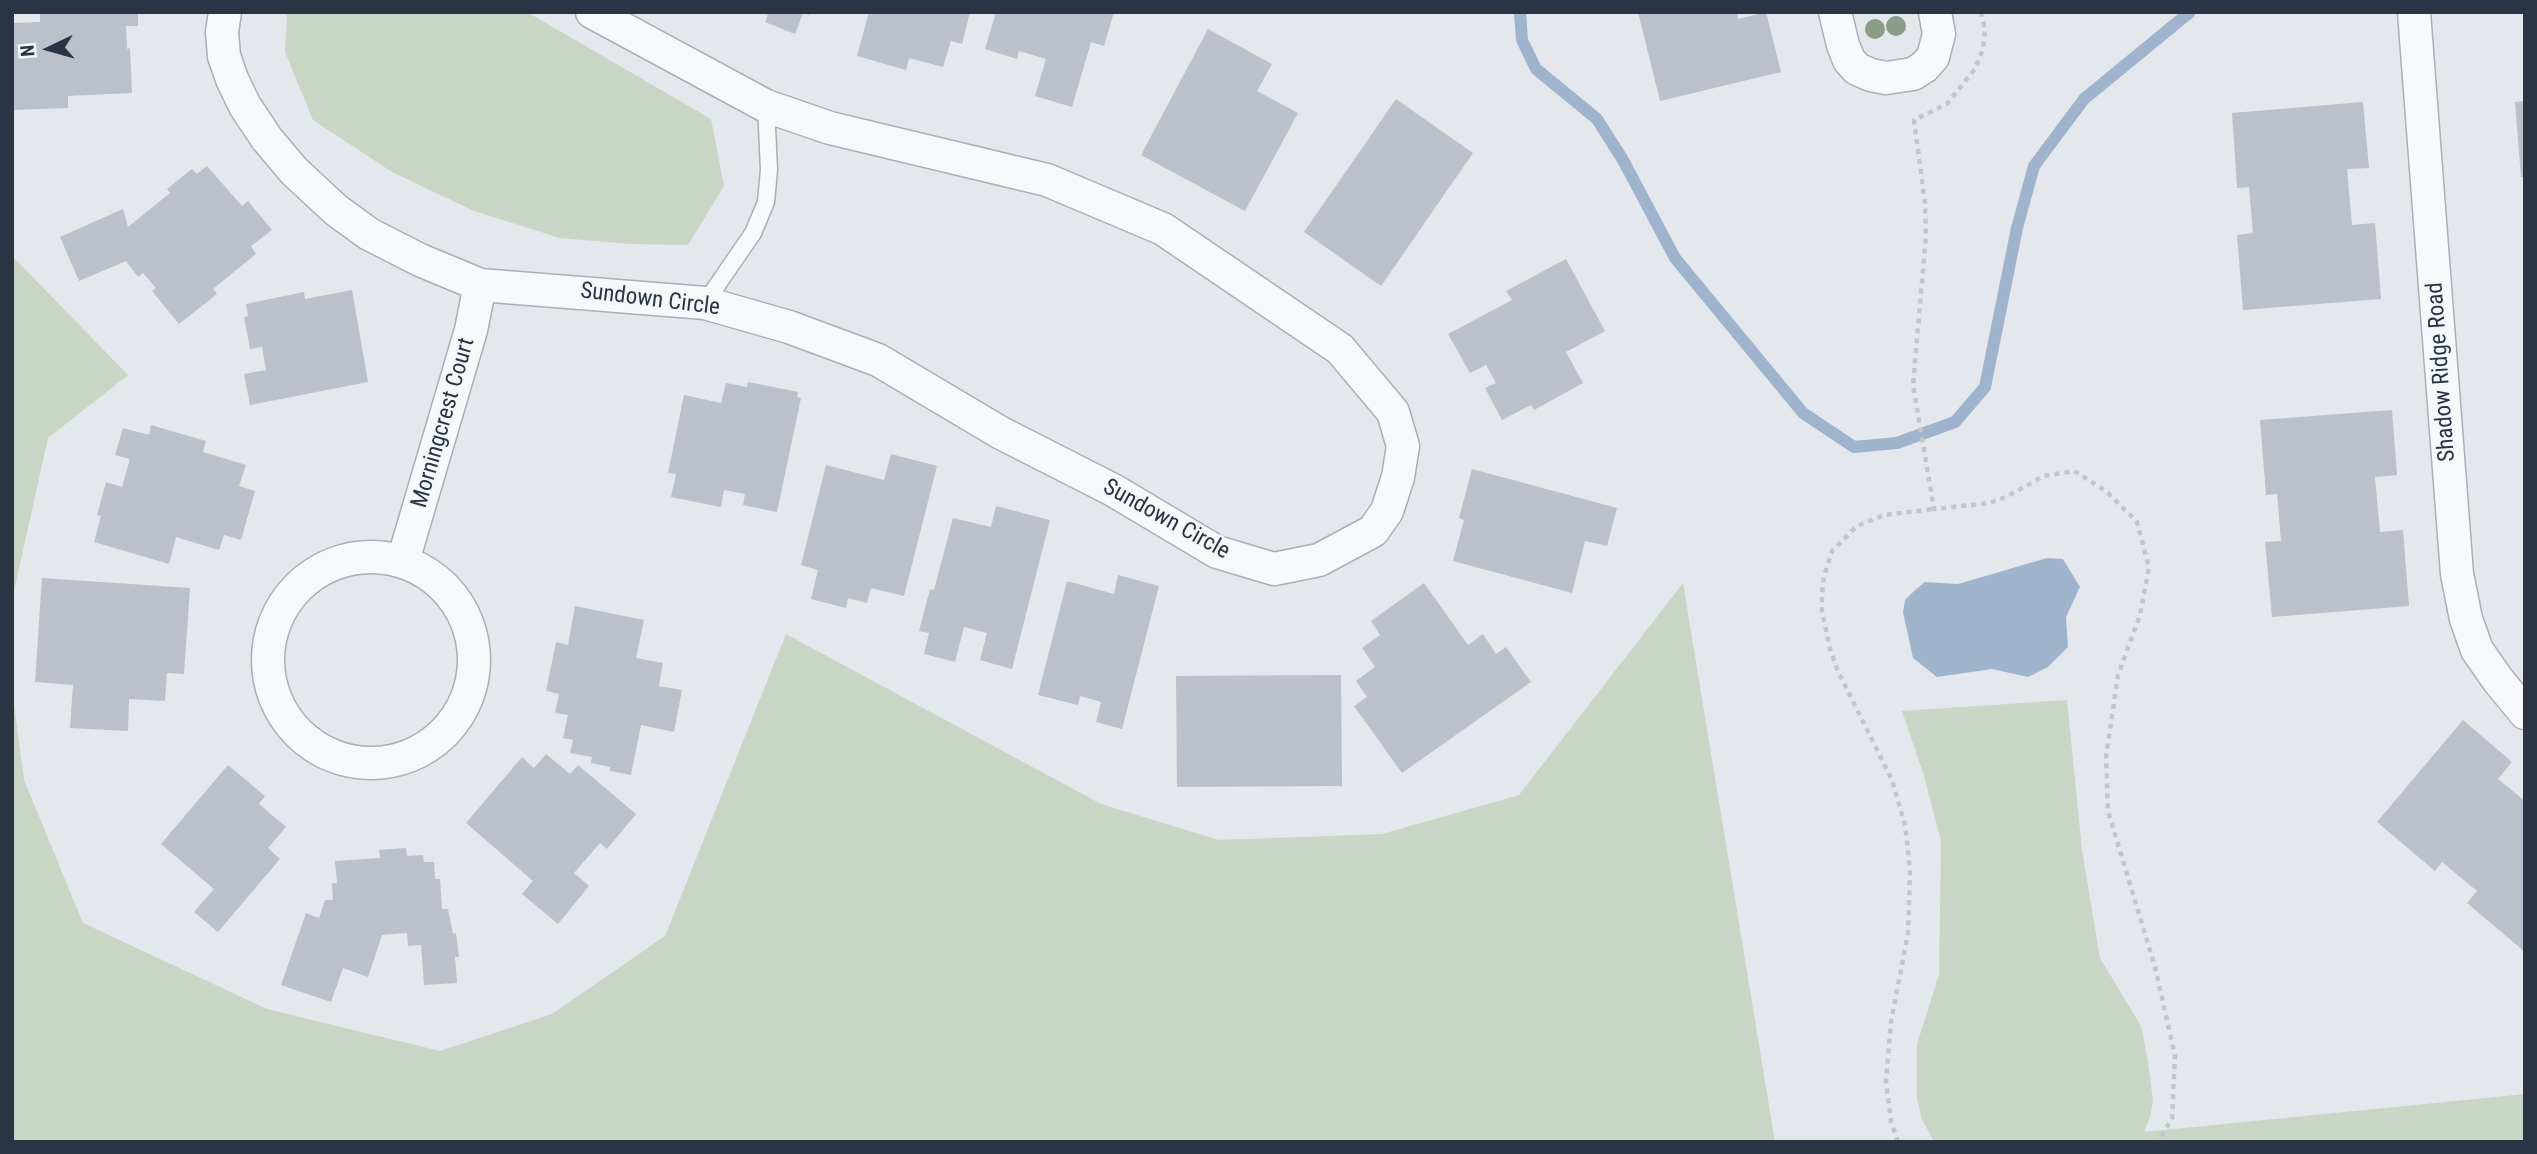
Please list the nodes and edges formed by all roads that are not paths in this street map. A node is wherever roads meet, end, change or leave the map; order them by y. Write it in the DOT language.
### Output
graph roads {
  1 [pos="225,12"];
  2 [pos="592,12"];
  3 [pos="1835,12"];
  4 [pos="1935,12"];
  5 [pos="2414,12"];
  6 [pos="766,106"];
  7 [pos="480,285"];
  8 [pos="705,303"];
  9 [pos="403,561"];
  10 [pos="2525,713"];
  1 -- 7 [label="street, Sundown Circle"];
  2 -- 6 [label="street, Sundown Circle"];
  3 -- 4 [label="street"];
  5 -- 10 [label="street, Shadow Ridge Road"];
  6 -- 8 [label="lane"];
  6 -- 8 [label="street, Sundown Circle"];
  7 -- 8 [label="street, Sundown Circle"];
  7 -- 9 [label="street, Morningcrest Court"];
  9 -- 9 [label="street"];
}
